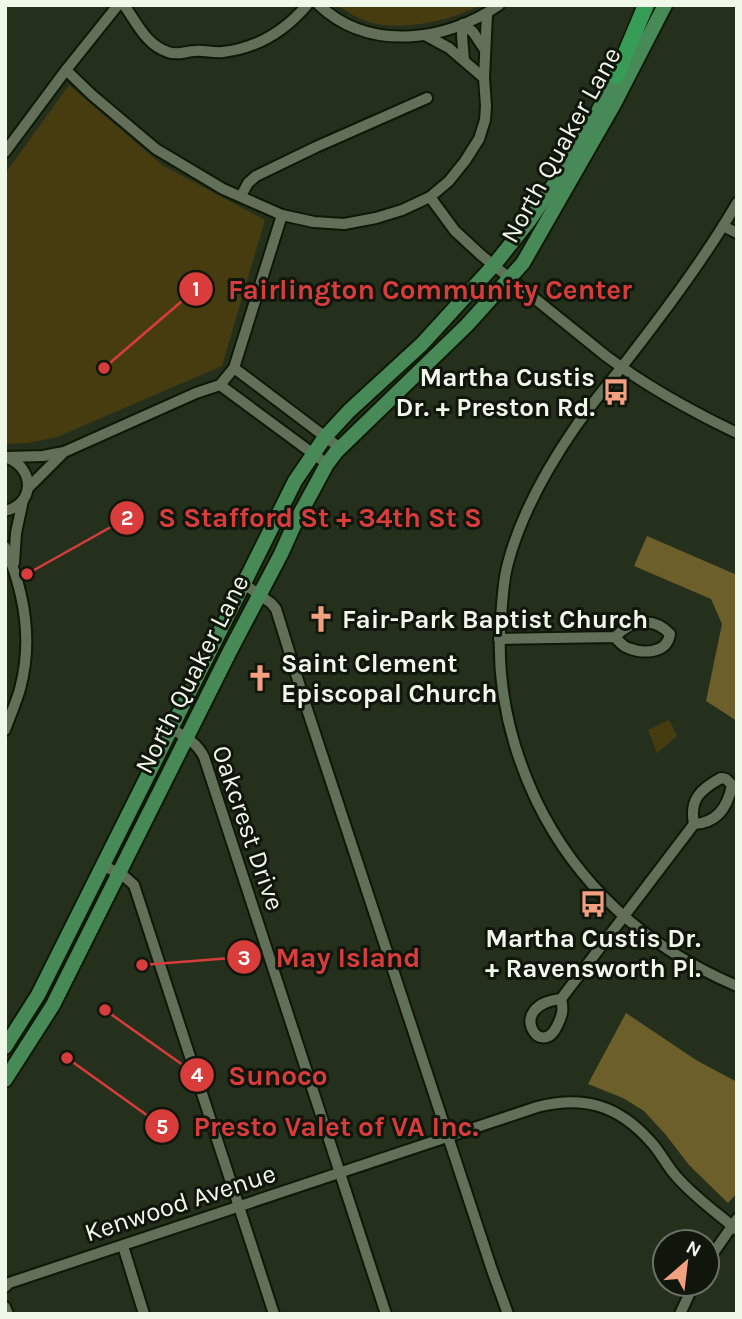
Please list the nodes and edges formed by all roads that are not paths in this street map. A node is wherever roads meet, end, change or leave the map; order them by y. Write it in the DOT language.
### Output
graph roads {
  1 [pos="118,5"];
  2 [pos="124,5"];
  3 [pos="307,5"];
  4 [pos="318,5"];
  5 [pos="499,5"];
  6 [pos="646,5"];
  7 [pos="654,5"];
  8 [pos="666,5"];
  9 [pos="487,14"];
  10 [pos="463,24"];
  11 [pos="427,36"];
  12 [pos="485,50"];
  13 [pos="464,60"];
  14 [pos="66,70"];
  15 [pos="616,76"];
  16 [pos="484,78"];
  17 [pos="427,99"];
  18 [pos="5,152"];
  19 [pos="241,196"];
  20 [pos="430,197"];
  21 [pos="737,204"];
  22 [pos="282,215"];
  23 [pos="723,226"];
  24 [pos="737,233"];
  25 [pos="494,265"];
  26 [pos="510,278"];
  27 [pos="621,367"];
  28 [pos="234,368"];
  29 [pos="220,385"];
  30 [pos="737,432"];
  31 [pos="325,437"];
  32 [pos="340,448"];
  33 [pos="64,452"];
  34 [pos="313,454"];
  35 [pos="6,457"];
  36 [pos="327,464"];
  37 [pos="28,488"];
  38 [pos="23,500"];
  39 [pos="5,511"];
  40 [pos="5,547"];
  41 [pos="13,566"];
  42 [pos="244,584"];
  43 [pos="259,595"];
  44 [pos="615,637"];
  45 [pos="499,639"];
  46 [pos="171,729"];
  47 [pos="5,730"];
  48 [pos="187,737"];
  49 [pos="695,824"];
  50 [pos="103,865"];
  51 [pos="119,873"];
  52 [pos="624,918"];
  53 [pos="737,986"];
  54 [pos="561,999"];
  55 [pos="5,1047"];
  56 [pos="5,1080"];
  57 [pos="449,1137"];
  58 [pos="341,1173"];
  59 [pos="239,1208"];
  60 [pos="735,1225"];
  61 [pos="721,1244"];
  62 [pos="123,1246"];
  63 [pos="5,1287"];
  64 [pos="687,1298"];
  65 [pos="5,1307"];
  66 [pos="8,1314"];
  67 [pos="144,1314"];
  68 [pos="274,1314"];
  69 [pos="386,1314"];
  70 [pos="508,1314"];
  71 [pos="680,1314"];
  1 -- 14 [label="street"];
  2 -- 3 [label="street"];
  4 -- 11 [label="street"];
  5 -- 9 [label="street"];
  6 -- 15 [label="highway"];
  7 -- 15 [label="main road, North Quaker Lane"];
  8 -- 26 [label="main road, North Quaker Lane"];
  9 -- 10 [label="street"];
  9 -- 12 [label="street"];
  10 -- 11 [label="street"];
  10 -- 12 [label="street"];
  10 -- 13 [label="street"];
  11 -- 13 [label="street"];
  12 -- 16 [label="street"];
  13 -- 16 [label="street"];
  14 -- 18 [label="street"];
  14 -- 19 [label="street"];
  15 -- 25 [label="main road, North Quaker Lane"];
  16 -- 20 [label="street"];
  17 -- 19 [label="street"];
  19 -- 22 [label="street"];
  20 -- 22 [label="street"];
  20 -- 25 [label="street"];
  21 -- 23 [label="street"];
  22 -- 28 [label="street"];
  23 -- 24 [label="street"];
  23 -- 27 [label="street"];
  25 -- 26 [label="street"];
  25 -- 31 [label="main road, North Quaker Lane"];
  26 -- 27 [label="street"];
  26 -- 32 [label="main road, North Quaker Lane"];
  27 -- 30 [label="street"];
  27 -- 45 [label="street"];
  28 -- 29 [label="street"];
  28 -- 31 [label="street"];
  29 -- 33 [label="street"];
  29 -- 34 [label="street"];
  31 -- 32 [label="street"];
  31 -- 34 [label="main road, North Quaker Lane"];
  32 -- 36 [label="main road, North Quaker Lane"];
  33 -- 35 [label="street"];
  33 -- 37 [label="street"];
  34 -- 36 [label="street"];
  34 -- 42 [label="main road, North Quaker Lane"];
  35 -- 37 [label="street"];
  36 -- 43 [label="main road, North Quaker Lane"];
  37 -- 38 [label="street"];
  38 -- 39 [label="street"];
  38 -- 41 [label="street"];
  40 -- 41 [label="street"];
  41 -- 47 [label="street"];
  42 -- 43 [label="street"];
  42 -- 46 [label="main road, North Quaker Lane"];
  43 -- 48 [label="main road, North Quaker Lane"];
  43 -- 57 [label="street"];
  44 -- 44 [label="street"];
  44 -- 45 [label="street"];
  45 -- 52 [label="street"];
  46 -- 48 [label="street, Oakcrest Drive"];
  46 -- 50 [label="main road, North Quaker Lane"];
  48 -- 51 [label="main road, North Quaker Lane"];
  48 -- 58 [label="street, Oakcrest Drive"];
  49 -- 49 [label="street"];
  49 -- 52 [label="street"];
  50 -- 51 [label="street"];
  50 -- 55 [label="main road, North Quaker Lane"];
  51 -- 56 [label="main road, North Quaker Lane"];
  51 -- 59 [label="street"];
  52 -- 53 [label="street"];
  52 -- 54 [label="street"];
  57 -- 58 [label="street, Kenwood Avenue"];
  57 -- 60 [label="street, Kenwood Avenue"];
  57 -- 70 [label="street"];
  58 -- 59 [label="street, Kenwood Avenue"];
  58 -- 69 [label="street, Oakcrest Drive"];
  59 -- 62 [label="street, Kenwood Avenue"];
  59 -- 68 [label="street"];
  60 -- 61 [label="street"];
  62 -- 63 [label="street, Kenwood Avenue"];
  62 -- 67 [label="street"];
  64 -- 71 [label="street"];
  65 -- 66 [label="street"];
}
